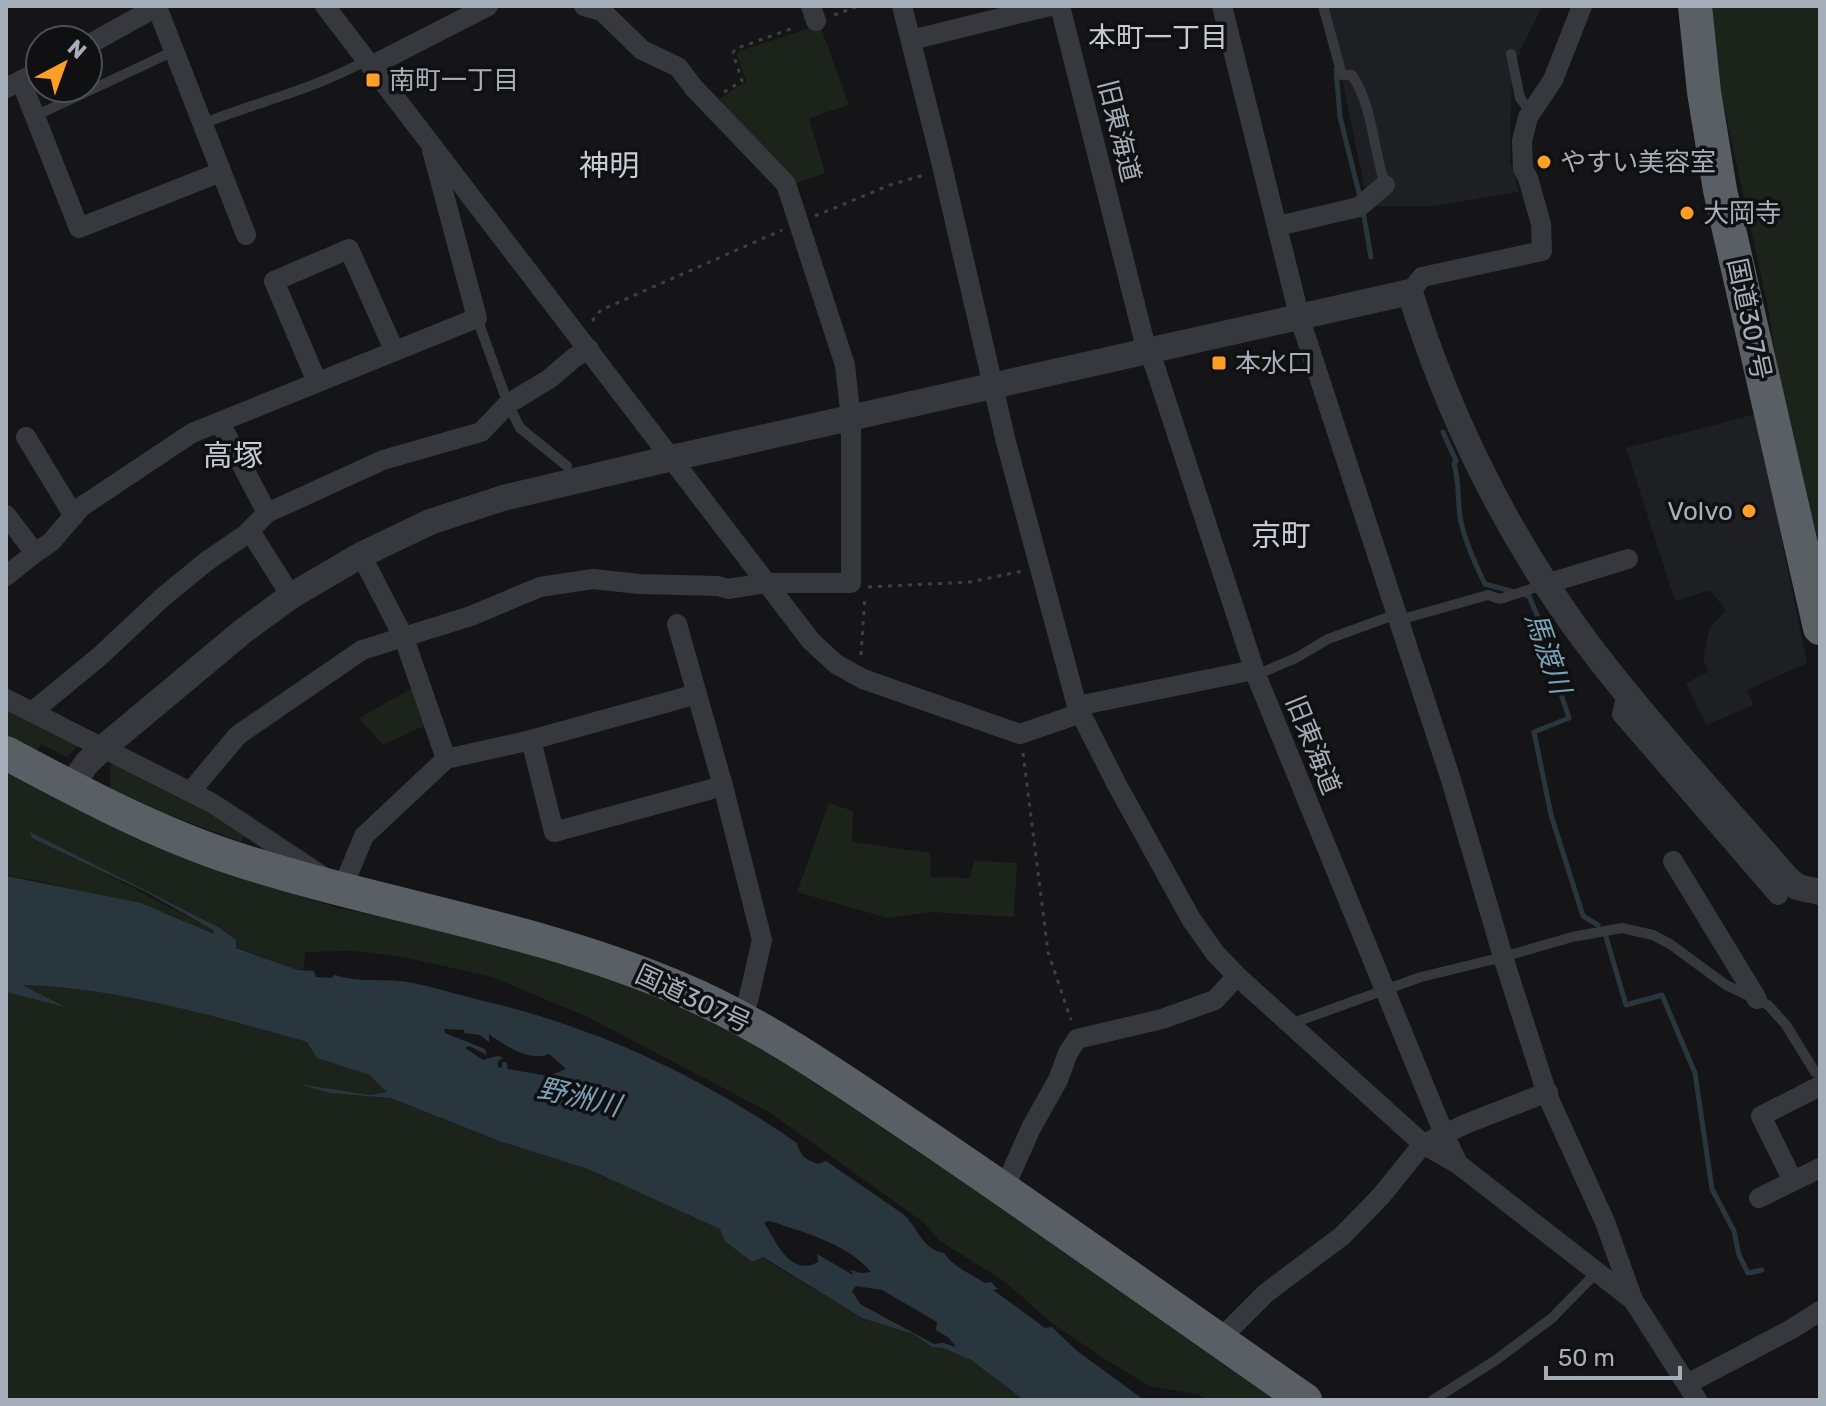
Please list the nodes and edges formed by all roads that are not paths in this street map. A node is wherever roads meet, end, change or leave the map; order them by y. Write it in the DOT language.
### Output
graph roads {
  1 [pos="158,6"];
  2 [pos="325,6"];
  3 [pos="488,6"];
  4 [pos="584,6"];
  5 [pos="902,6"];
  6 [pos="1050,6"];
  7 [pos="1060,6"];
  8 [pos="1222,6"];
  9 [pos="1323,6"];
  10 [pos="1582,6"];
  11 [pos="1695,6"];
  12 [pos="104,36"];
  13 [pos="911,40"];
  14 [pos="174,51"];
  15 [pos="1511,54"];
  16 [pos="369,63"];
  17 [pos="14,85"];
  18 [pos="1535,108"];
  19 [pos="35,116"];
  20 [pos="202,124"];
  21 [pos="429,142"];
  22 [pos="221,172"];
  23 [pos="1385,185"];
  24 [pos="1278,226"];
  25 [pos="246,235"];
  26 [pos="1410,292"];
  27 [pos="477,318"];
  28 [pos="1300,319"];
  29 [pos="584,343"];
  30 [pos="394,350"];
  31 [pos="1147,352"];
  32 [pos="317,382"];
  33 [pos="993,388"];
  34 [pos="508,404"];
  35 [pos="851,419"];
  36 [pos="220,423"];
  37 [pos="26,437"];
  38 [pos="672,458"];
  39 [pos="567,466"];
  40 [pos="267,513"];
  41 [pos="6,515"];
  42 [pos="74,516"];
  43 [pos="250,531"];
  44 [pos="35,553"];
  45 [pos="361,555"];
  46 [pos="1628,559"];
  47 [pos="6,576"];
  48 [pos="767,583"];
  49 [pos="1536,587"];
  50 [pos="291,596"];
  51 [pos="1398,617"];
  52 [pos="677,624"];
  53 [pos="1820,628"];
  54 [pos="404,638"];
  55 [pos="1255,672"];
  56 [pos="1627,693"];
  57 [pos="697,694"];
  58 [pos="6,699"];
  59 [pos="1079,710"];
  60 [pos="32,712"];
  61 [pos="531,740"];
  62 [pos="103,748"];
  63 [pos="6,753"];
  64 [pos="446,759"];
  65 [pos="723,786"];
  66 [pos="70,787"];
  67 [pos="191,791"];
  68 [pos="1673,861"];
  69 [pos="342,889"];
  70 [pos="1820,892"];
  71 [pos="1778,895"];
  72 [pos="1503,957"];
  73 [pos="1237,976"];
  74 [pos="1385,990"];
  75 [pos="1757,999"];
  76 [pos="741,1017"];
  77 [pos="1290,1024"];
  78 [pos="1818,1080"];
  79 [pos="1548,1092"];
  80 [pos="1444,1134"];
  81 [pos="1423,1144"];
  82 [pos="1458,1164"];
  83 [pos="1820,1168"];
  84 [pos="1793,1181"];
  85 [pos="1004,1189"];
  86 [pos="1759,1198"];
  87 [pos="1596,1273"];
  88 [pos="1633,1300"];
  89 [pos="1820,1311"];
  90 [pos="1219,1340"];
  91 [pos="1692,1392"];
  92 [pos="1305,1400"];
  93 [pos="1433,1400"];
  1 -- 12 [label="street"];
  1 -- 14 [label="street"];
  2 -- 16 [label="street"];
  3 -- 16 [label="street"];
  4 -- 35 [label="street"];
  5 -- 13 [label="street"];
  6 -- 13 [label="street"];
  7 -- 31 [label="street, 旧東海道"];
  8 -- 24 [label="street"];
  9 -- 23 [label="lane"];
  10 -- 18 [label="street"];
  11 -- 53 [label="highway, 国道307号"];
  13 -- 33 [label="street"];
  14 -- 19 [label="lane"];
  14 -- 20 [label="street"];
  15 -- 18 [label="lane"];
  16 -- 20 [label="lane"];
  16 -- 21 [label="street"];
  17 -- 19 [label="street"];
  18 -- 26 [label="street"];
  19 -- 22 [label="street"];
  20 -- 22 [label="street"];
  21 -- 27 [label="street"];
  21 -- 29 [label="street"];
  22 -- 25 [label="street"];
  23 -- 24 [label="street"];
  24 -- 28 [label="street"];
  26 -- 28 [label="street"];
  26 -- 49 [label="street"];
  27 -- 30 [label="street"];
  27 -- 34 [label="lane"];
  28 -- 31 [label="street"];
  28 -- 51 [label="street"];
  29 -- 34 [label="street"];
  29 -- 38 [label="street"];
  30 -- 32 [label="street"];
  30 -- 32 [label="street"];
  31 -- 33 [label="street"];
  31 -- 55 [label="street, 旧東海道"];
  32 -- 36 [label="street"];
  33 -- 35 [label="street"];
  33 -- 59 [label="street"];
  34 -- 39 [label="lane"];
  34 -- 40 [label="street"];
  35 -- 38 [label="street"];
  35 -- 48 [label="street"];
  36 -- 40 [label="street"];
  36 -- 42 [label="street"];
  37 -- 42 [label="street"];
  38 -- 45 [label="street"];
  38 -- 48 [label="street"];
  40 -- 43 [label="street"];
  41 -- 44 [label="street"];
  42 -- 44 [label="street"];
  43 -- 50 [label="street"];
  43 -- 60 [label="street"];
  44 -- 47 [label="street"];
  45 -- 50 [label="street"];
  45 -- 54 [label="street"];
  46 -- 49 [label="street"];
  48 -- 54 [label="street"];
  48 -- 59 [label="street"];
  49 -- 51 [label="lane"];
  49 -- 56 [label="street"];
  50 -- 62 [label="street"];
  51 -- 55 [label="lane"];
  51 -- 72 [label="street"];
  52 -- 57 [label="street"];
  54 -- 64 [label="street"];
  54 -- 67 [label="street"];
  55 -- 59 [label="street"];
  55 -- 74 [label="street, 旧東海道"];
  56 -- 70 [label="street"];
  56 -- 71 [label="street"];
  57 -- 61 [label="street"];
  57 -- 65 [label="street"];
  58 -- 60 [label="street"];
  59 -- 73 [label="street"];
  60 -- 62 [label="street"];
  61 -- 64 [label="street"];
  61 -- 65 [label="street"];
  62 -- 66 [label="street"];
  62 -- 67 [label="street"];
  63 -- 66 [label="highway, 国道307号"];
  64 -- 69 [label="street"];
  65 -- 76 [label="street"];
  66 -- 69 [label="highway, 国道307号"];
  67 -- 69 [label="street"];
  68 -- 75 [label="street"];
  69 -- 76 [label="highway, 国道307号"];
  72 -- 74 [label="lane"];
  72 -- 75 [label="lane"];
  72 -- 79 [label="street"];
  73 -- 77 [label="street"];
  73 -- 85 [label="street"];
  74 -- 77 [label="lane"];
  74 -- 80 [label="street, 旧東海道"];
  75 -- 78 [label="lane"];
  76 -- 85 [label="highway, 国道307号"];
  77 -- 81 [label="street"];
  78 -- 84 [label="street"];
  79 -- 80 [label="street"];
  79 -- 88 [label="street"];
  80 -- 81 [label="street"];
  80 -- 82 [label="street, 旧東海道"];
  81 -- 82 [label="street"];
  81 -- 90 [label="street"];
  82 -- 87 [label="street, 旧東海道"];
  83 -- 84 [label="street"];
  84 -- 86 [label="street"];
  85 -- 90 [label="highway, 国道307号"];
  87 -- 88 [label="street, 旧東海道"];
  87 -- 93 [label="lane"];
  88 -- 91 [label="street, 旧東海道"];
  89 -- 91 [label="street"];
  90 -- 92 [label="highway, 国道307号"];
}
